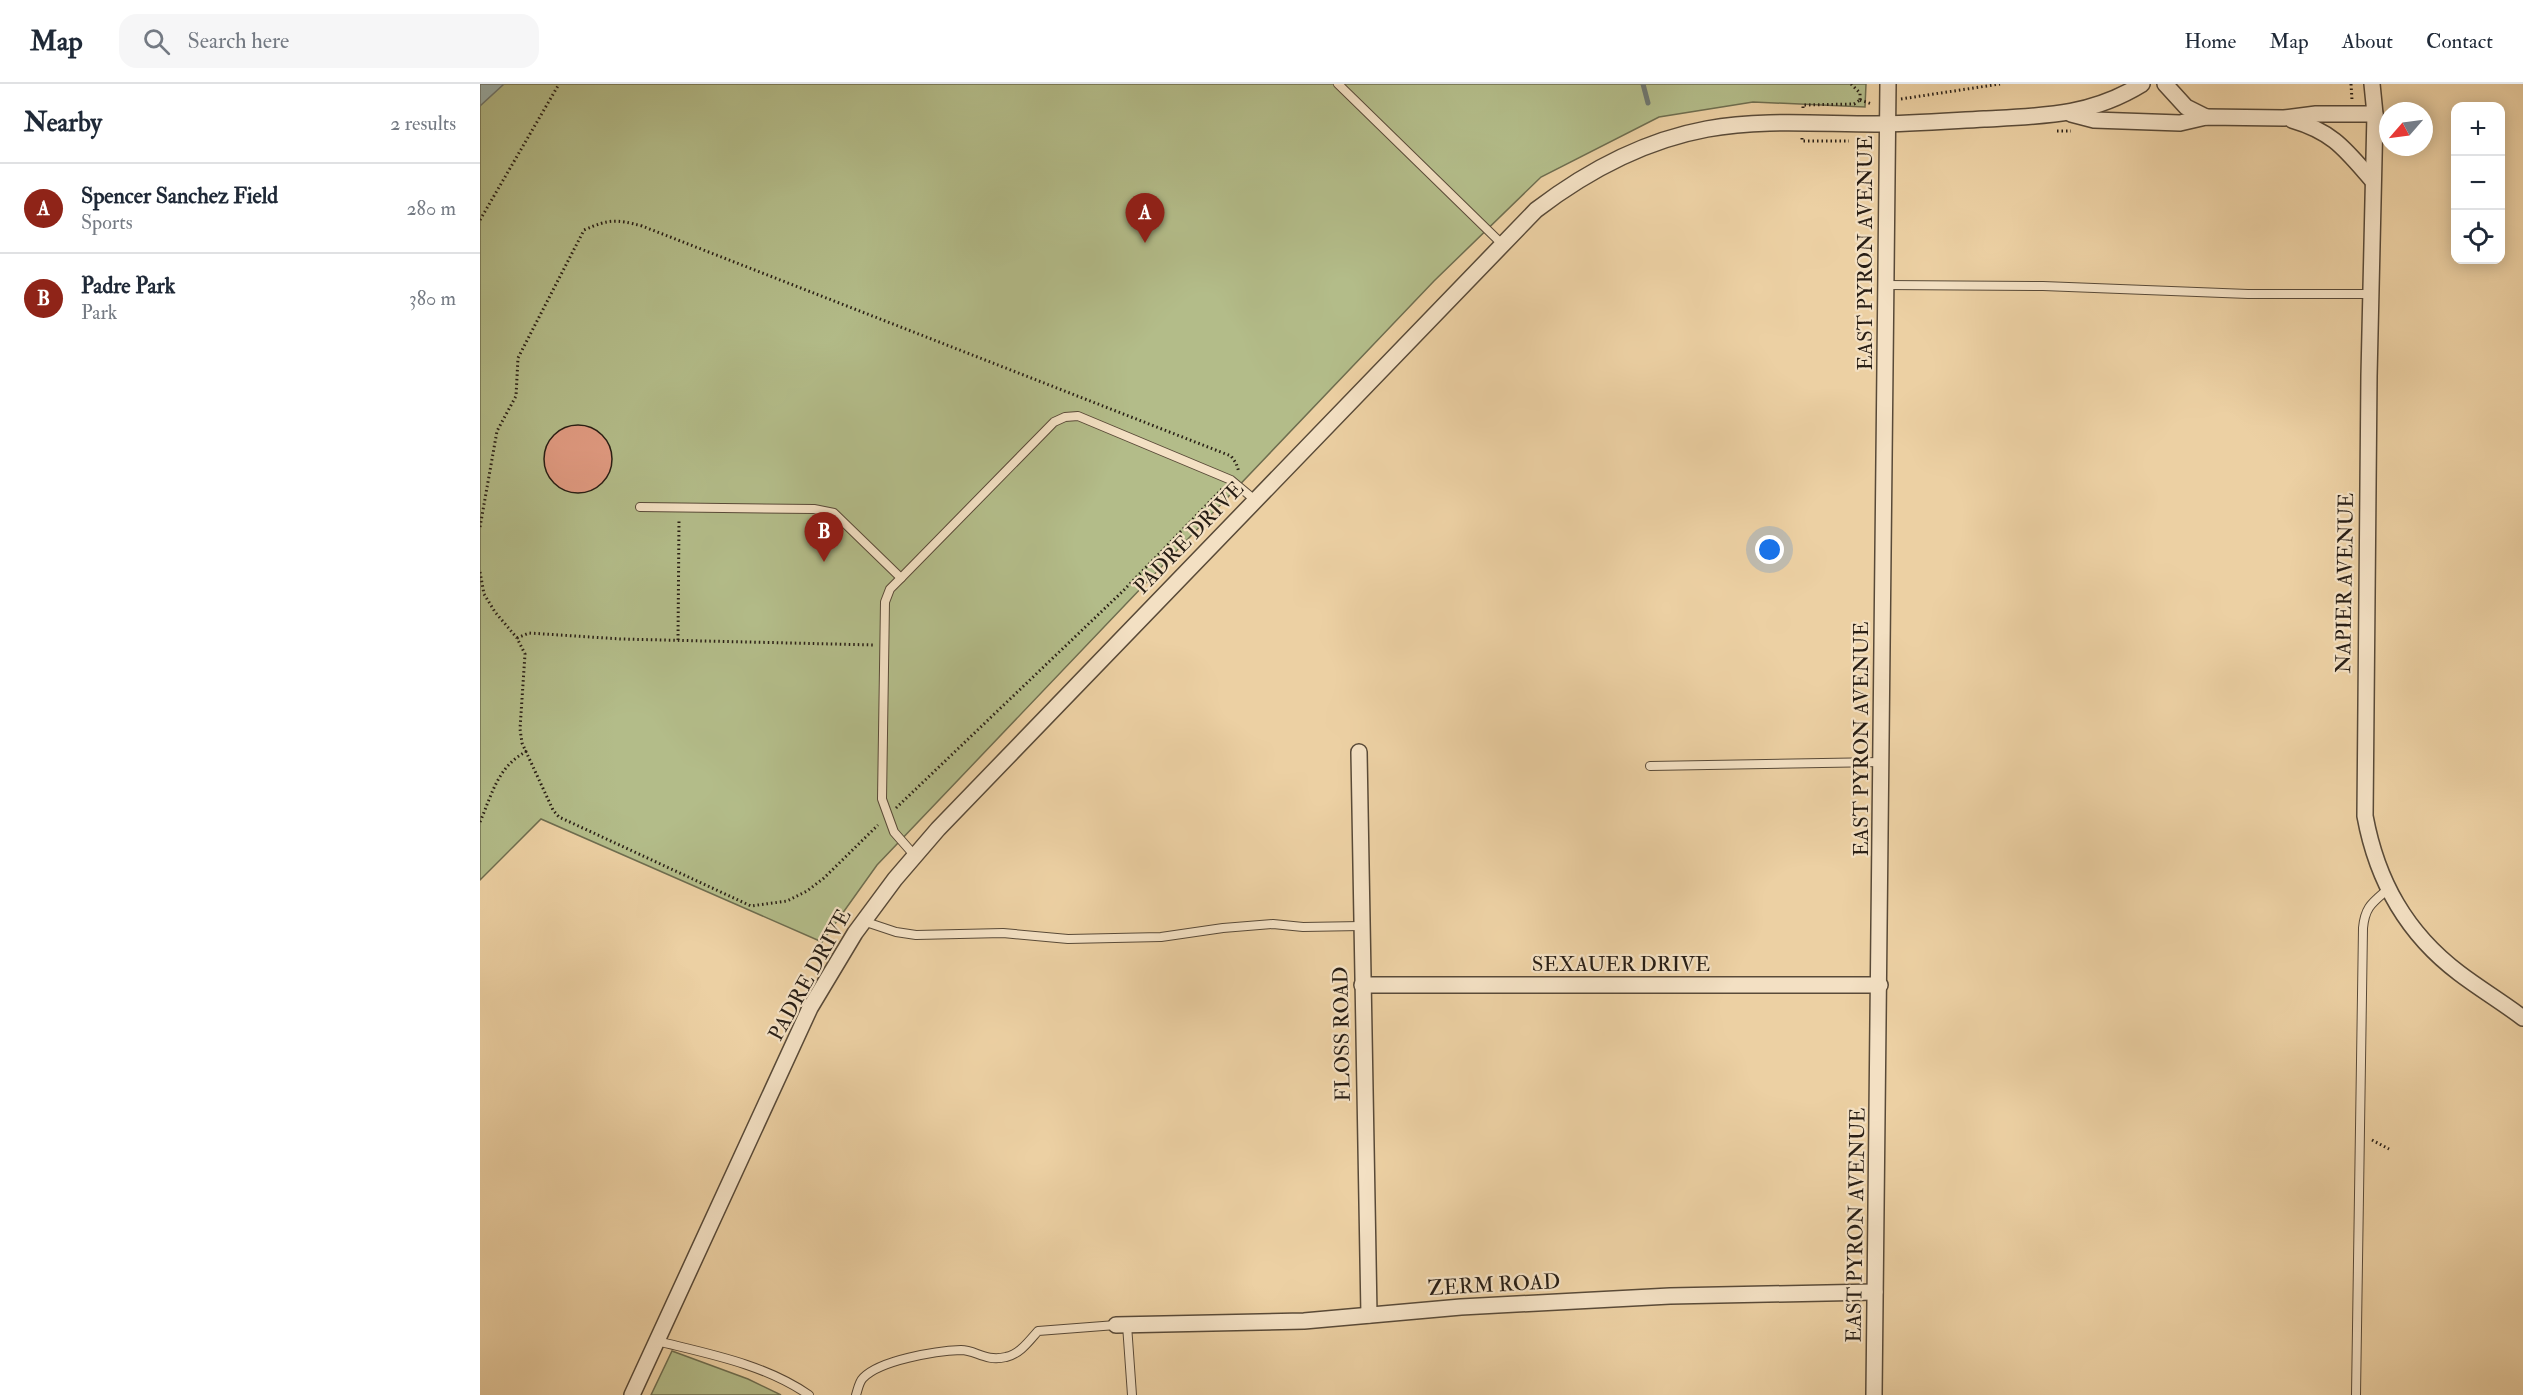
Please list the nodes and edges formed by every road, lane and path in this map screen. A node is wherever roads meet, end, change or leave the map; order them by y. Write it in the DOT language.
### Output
graph roads {
  1 [pos="559,84"];
  2 [pos="1338,84"];
  3 [pos="1851,84"];
  4 [pos="1888,84"];
  5 [pos="2000,84"];
  6 [pos="2142,84"];
  7 [pos="2165,84"];
  8 [pos="2350,84"];
  9 [pos="2372,84"];
  10 [pos="1900,99"];
  11 [pos="1860,100"];
  12 [pos="2352,103"];
  13 [pos="1803,105"];
  14 [pos="1874,105"];
  15 [pos="2068,113"];
  16 [pos="2375,114"];
  17 [pos="2206,117"];
  18 [pos="2284,118"];
  19 [pos="1887,124"];
  20 [pos="1802,141"];
  21 [pos="1857,141"];
  22 [pos="2372,180"];
  23 [pos="480,220"];
  24 [pos="1502,244"];
  25 [pos="1886,285"];
  26 [pos="2370,294"];
  27 [pos="1231,480"];
  28 [pos="1255,500"];
  29 [pos="679,506"];
  30 [pos="640,507"];
  31 [pos="480,527"];
  32 [pos="480,572"];
  33 [pos="901,578"];
  34 [pos="517,638"];
  35 [pos="678,640"];
  36 [pos="884,645"];
  37 [pos="526,751"];
  38 [pos="1359,752"];
  39 [pos="1882,762"];
  40 [pos="1650,766"];
  41 [pos="887,816"];
  42 [pos="480,822"];
  43 [pos="915,856"];
  44 [pos="2387,890"];
  45 [pos="863,921"];
  46 [pos="1361,926"];
  47 [pos="1362,985"];
  48 [pos="1880,985"];
  49 [pos="2523,1018"];
  50 [pos="2360,1139"];
  51 [pos="2389,1149"];
  52 [pos="1875,1292"];
  53 [pos="1369,1315"];
  54 [pos="1122,1325"];
  55 [pos="657,1341"];
  56 [pos="632,1395"];
  57 [pos="809,1395"];
  58 [pos="856,1395"];
  59 [pos="1132,1395"];
  60 [pos="1874,1395"];
  61 [pos="2356,1395"];
  1 -- 23 [label="path"];
  2 -- 24 [label="lane"];
  3 -- 11 [label="path"];
  4 -- 19 [label="street, EAST PYRON AVENUE"];
  5 -- 10 [label="path"];
  6 -- 15 [label="street, PADRE DRIVE"];
  7 -- 17 [label="street"];
  8 -- 12 [label="path"];
  9 -- 16 [label="street, NAPIER AVENUE"];
  11 -- 13 [label="path"];
  11 -- 14 [label="path"];
  15 -- 17 [label="street, PADRE DRIVE"];
  15 -- 19 [label="street, PADRE DRIVE"];
  16 -- 18 [label="street, PADRE DRIVE"];
  16 -- 22 [label="street, NAPIER AVENUE"];
  17 -- 18 [label="street, PADRE DRIVE"];
  18 -- 22 [label="street, PADRE DRIVE"];
  19 -- 24 [label="street, PADRE DRIVE"];
  19 -- 25 [label="street, EAST PYRON AVENUE"];
  20 -- 21 [label="path"];
  22 -- 26 [label="street, NAPIER AVENUE"];
  24 -- 28 [label="street, PADRE DRIVE"];
  25 -- 26 [label="lane"];
  25 -- 39 [label="street, EAST PYRON AVENUE"];
  26 -- 44 [label="street, NAPIER AVENUE"];
  27 -- 28 [label="lane"];
  27 -- 31 [label="path"];
  27 -- 33 [label="lane"];
  27 -- 41 [label="path"];
  28 -- 43 [label="street, PADRE DRIVE"];
  29 -- 30 [label="lane"];
  29 -- 33 [label="lane"];
  29 -- 35 [label="path"];
  32 -- 34 [label="path"];
  33 -- 36 [label="lane"];
  34 -- 35 [label="path"];
  34 -- 37 [label="path"];
  35 -- 36 [label="path"];
  36 -- 41 [label="lane"];
  37 -- 41 [label="path"];
  37 -- 42 [label="path"];
  38 -- 46 [label="street, FLOSS ROAD"];
  39 -- 40 [label="lane"];
  39 -- 48 [label="street, EAST PYRON AVENUE"];
  41 -- 43 [label="lane"];
  43 -- 45 [label="street, PADRE DRIVE"];
  44 -- 49 [label="street, NAPIER AVENUE"];
  44 -- 50 [label="lane"];
  45 -- 46 [label="lane"];
  45 -- 55 [label="street, PADRE DRIVE"];
  46 -- 47 [label="street, FLOSS ROAD"];
  47 -- 48 [label="street, SEXAUER DRIVE"];
  47 -- 53 [label="street, FLOSS ROAD"];
  48 -- 52 [label="street, EAST PYRON AVENUE"];
  50 -- 51 [label="path"];
  50 -- 61 [label="lane"];
  52 -- 53 [label="street, ZERM ROAD"];
  52 -- 60 [label="street, EAST PYRON AVENUE"];
  53 -- 54 [label="street, ZERM ROAD"];
  54 -- 58 [label="lane"];
  54 -- 59 [label="lane"];
  55 -- 56 [label="street, PADRE DRIVE"];
  55 -- 57 [label="lane"];
}
